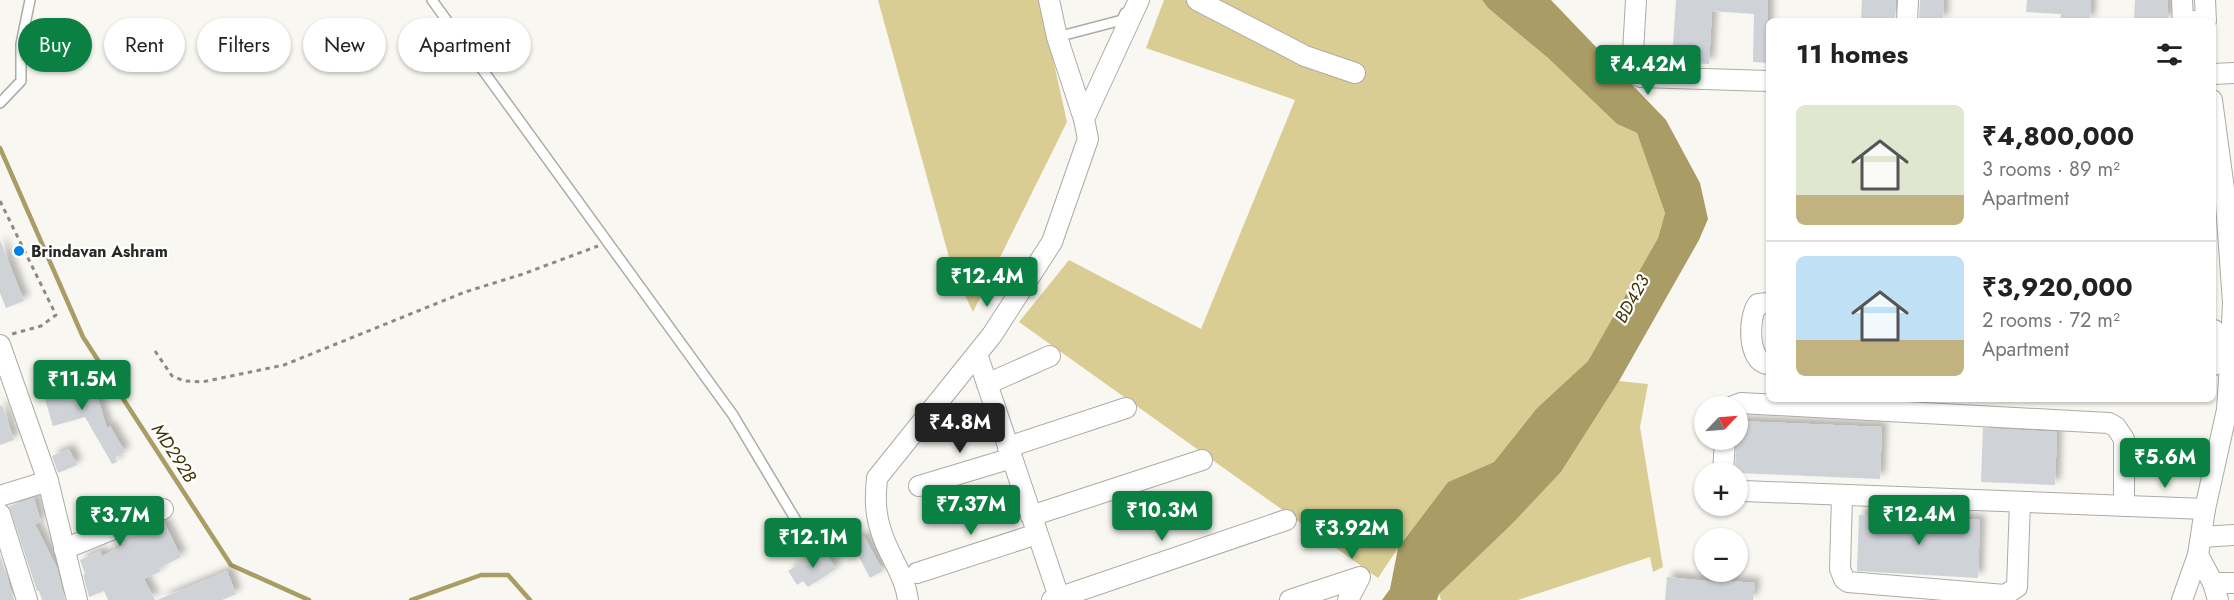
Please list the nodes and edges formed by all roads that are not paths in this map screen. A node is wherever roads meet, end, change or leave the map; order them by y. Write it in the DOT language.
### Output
graph roads {
  1 [pos="30,0"];
  2 [pos="432,0"];
  3 [pos="1050,0"];
  4 [pos="1130,0"];
  5 [pos="1139,0"];
  6 [pos="1197,0"];
  7 [pos="1636,0"];
  8 [pos="1908,0"];
  9 [pos="2182,0"];
  10 [pos="2205,0"];
  11 [pos="1906,18"];
  12 [pos="2183,18"];
  13 [pos="2206,18"];
  14 [pos="1057,38"];
  15 [pos="1355,73"];
  16 [pos="2234,73"];
  17 [pos="2216,74"];
  18 [pos="1766,81"];
  19 [pos="0,103"];
  20 [pos="2216,110"];
  21 [pos="1084,119"];
  22 [pos="2225,134"];
  23 [pos="1766,303"];
  24 [pos="2234,303"];
  25 [pos="2219,331"];
  26 [pos="5,340"];
  27 [pos="977,354"];
  28 [pos="1050,356"];
  29 [pos="1766,364"];
  30 [pos="2219,364"];
  31 [pos="987,384"];
  32 [pos="1748,403"];
  33 [pos="1126,408"];
  34 [pos="2230,410"];
  35 [pos="2228,434"];
  36 [pos="1010,452"];
  37 [pos="1202,460"];
  38 [pos="48,481"];
  39 [pos="919,486"];
  40 [pos="1748,491"];
  41 [pos="1842,495"];
  42 [pos="0,496"];
  43 [pos="2020,502"];
  44 [pos="2124,506"];
  45 [pos="163,509"];
  46 [pos="2205,509"];
  47 [pos="0,514"];
  48 [pos="1286,520"];
  49 [pos="1034,525"];
  50 [pos="800,526"];
  51 [pos="2234,535"];
  52 [pos="2200,546"];
  53 [pos="64,549"];
  54 [pos="917,573"];
  55 [pos="2234,583"];
  56 [pos="2216,592"];
  57 [pos="1057,599"];
  58 [pos="27,600"];
  59 [pos="77,600"];
  60 [pos="908,600"];
  61 [pos="1290,600"];
  62 [pos="1348,600"];
  63 [pos="2182,600"];
  1 -- 19 [label="lane"];
  2 -- 50 [label="lane"];
  3 -- 14 [label="street"];
  4 -- 14 [label="lane"];
  5 -- 21 [label="street"];
  6 -- 15 [label="street"];
  7 -- 18 [label="street"];
  8 -- 11 [label="street"];
  9 -- 12 [label="street"];
  10 -- 13 [label="street"];
  14 -- 21 [label="street"];
  16 -- 17 [label="street"];
  20 -- 22 [label="street"];
  21 -- 27 [label="street"];
  22 -- 24 [label="street"];
  23 -- 29 [label="street"];
  24 -- 25 [label="street"];
  25 -- 30 [label="street"];
  26 -- 38 [label="street"];
  27 -- 31 [label="street"];
  27 -- 60 [label="street"];
  28 -- 31 [label="street"];
  30 -- 34 [label="street"];
  31 -- 36 [label="street"];
  32 -- 44 [label="street"];
  33 -- 36 [label="street"];
  34 -- 35 [label="street"];
  35 -- 46 [label="street"];
  36 -- 39 [label="street"];
  36 -- 49 [label="street"];
  37 -- 49 [label="street"];
  38 -- 42 [label="street"];
  38 -- 53 [label="street"];
  40 -- 41 [label="street"];
  41 -- 43 [label="street"];
  41 -- 43 [label="street"];
  43 -- 44 [label="street"];
  44 -- 46 [label="street"];
  45 -- 53 [label="street"];
  46 -- 52 [label="street"];
  47 -- 58 [label="street"];
  48 -- 57 [label="street"];
  49 -- 54 [label="street"];
  49 -- 57 [label="street"];
  51 -- 52 [label="street"];
  52 -- 56 [label="street"];
  52 -- 63 [label="street"];
  53 -- 59 [label="street"];
  55 -- 56 [label="street"];
  61 -- 62 [label="street"];
}
